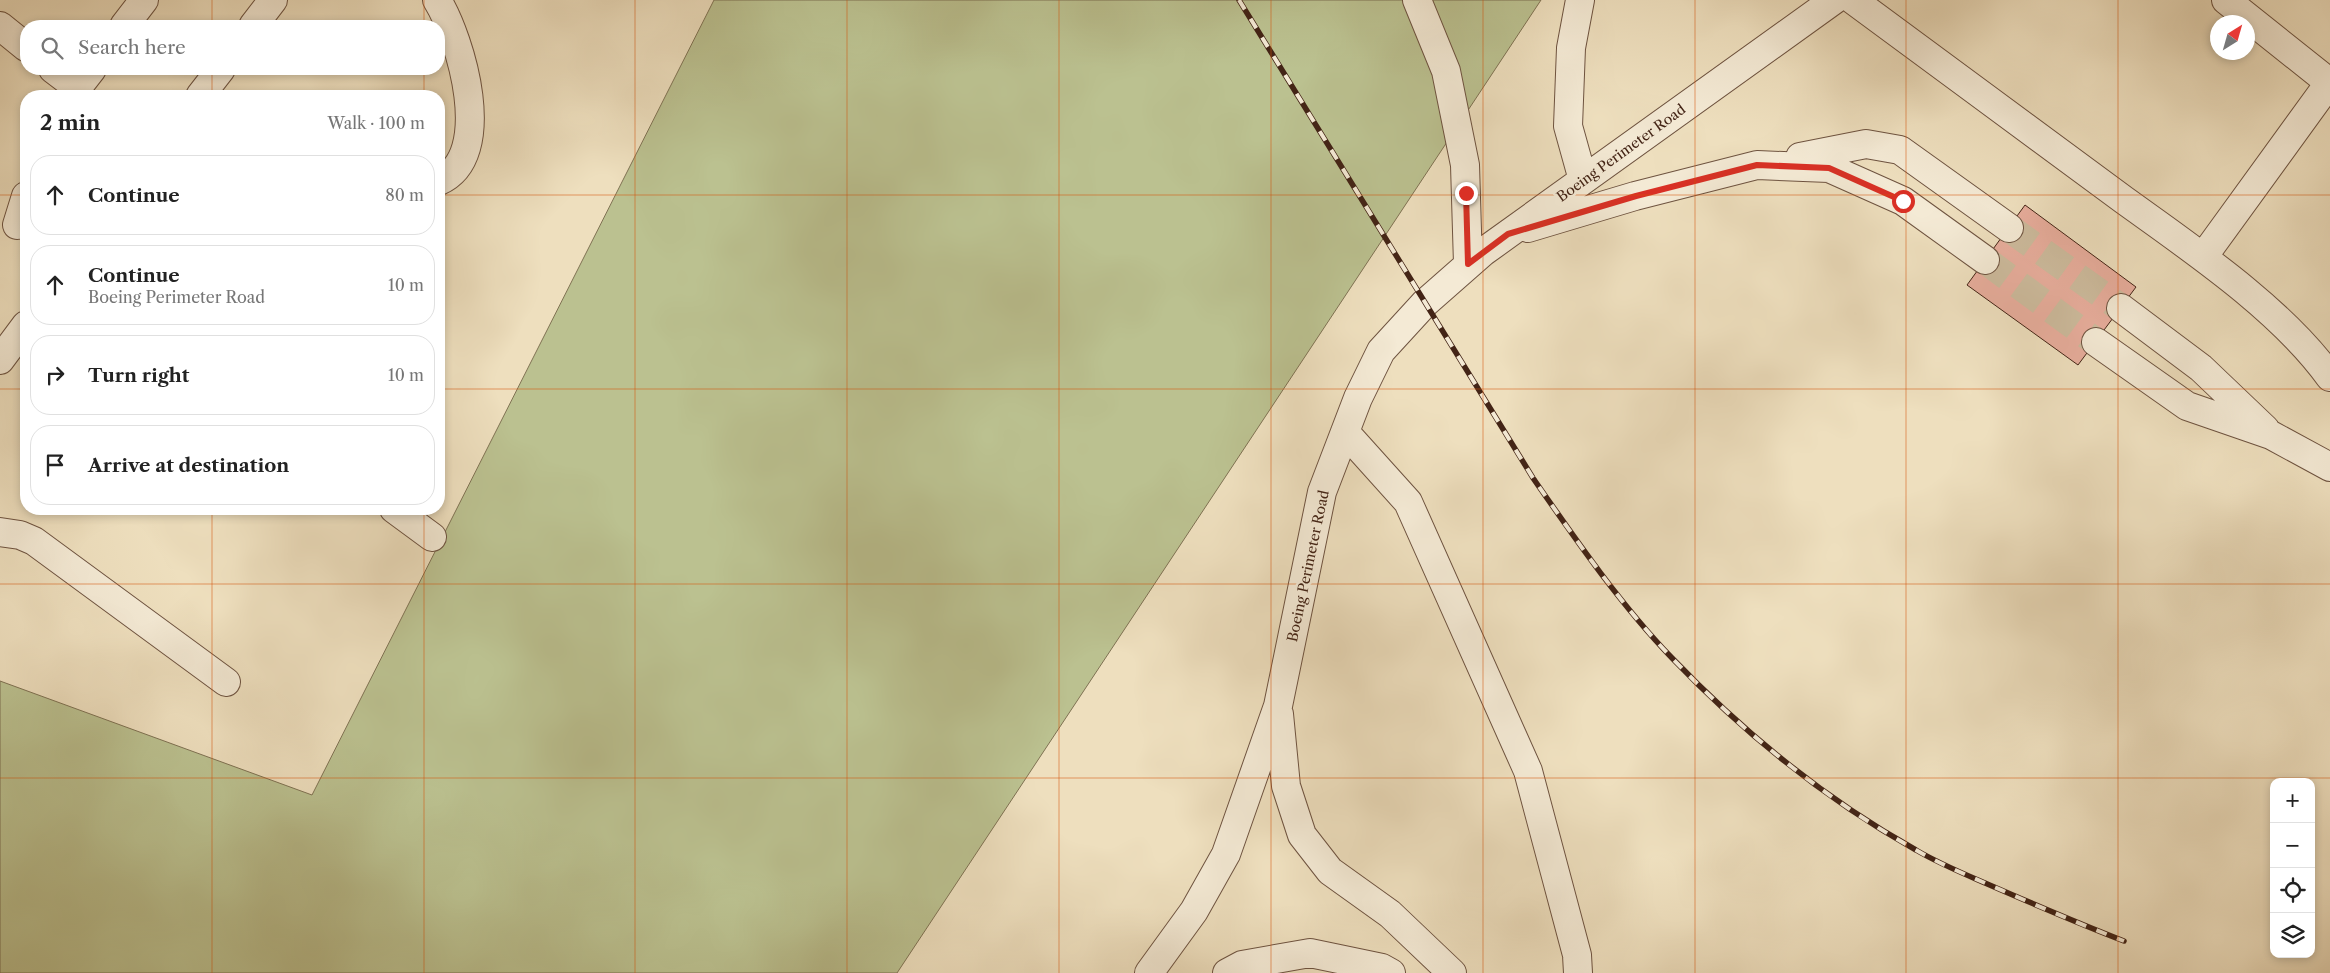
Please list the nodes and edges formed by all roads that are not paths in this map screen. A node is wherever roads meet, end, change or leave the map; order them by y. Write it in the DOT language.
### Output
graph roads {
  1 [pos="144,0"];
  2 [pos="273,0"];
  3 [pos="437,0"];
  4 [pos="1417,0"];
  5 [pos="1580,0"];
  6 [pos="1834,0"];
  7 [pos="1853,0"];
  8 [pos="2226,0"];
  9 [pos="129,20"];
  10 [pos="258,20"];
  11 [pos="0,26"];
  12 [pos="20,42"];
  13 [pos="64,75"];
  14 [pos="216,75"];
  15 [pos="2330,82"];
  16 [pos="80,84"];
  17 [pos="204,90"];
  18 [pos="1757,165"];
  19 [pos="445,178"];
  20 [pos="1583,180"];
  21 [pos="20,211"];
  22 [pos="14,226"];
  23 [pos="2009,228"];
  24 [pos="1508,234"];
  25 [pos="2203,257"];
  26 [pos="1985,260"];
  27 [pos="1468,264"];
  28 [pos="2121,308"];
  29 [pos="20,333"];
  30 [pos="2096,342"];
  31 [pos="0,360"];
  32 [pos="2330,377"];
  33 [pos="1345,432"];
  34 [pos="2272,436"];
  35 [pos="2330,467"];
  36 [pos="402,515"];
  37 [pos="0,532"];
  38 [pos="432,537"];
  39 [pos="226,682"];
  40 [pos="1278,706"];
  41 [pos="1149,973"];
  42 [pos="1226,973"];
  43 [pos="1391,973"];
  44 [pos="1452,973"];
  45 [pos="1578,973"];
  1 -- 9 [label="street"];
  2 -- 10 [label="street"];
  3 -- 19 [label="street"];
  4 -- 27 [label="street"];
  5 -- 20 [label="street"];
  6 -- 20 [label="street, Boeing Perimeter Road"];
  7 -- 25 [label="street"];
  8 -- 15 [label="street"];
  11 -- 12 [label="street"];
  13 -- 16 [label="street"];
  14 -- 17 [label="street"];
  15 -- 25 [label="street"];
  18 -- 23 [label="street"];
  18 -- 24 [label="street"];
  18 -- 26 [label="street"];
  20 -- 24 [label="street, Boeing Perimeter Road"];
  21 -- 22 [label="street"];
  24 -- 27 [label="street, Boeing Perimeter Road"];
  25 -- 32 [label="street"];
  27 -- 33 [label="street, Boeing Perimeter Road"];
  28 -- 34 [label="street"];
  29 -- 31 [label="street"];
  30 -- 34 [label="street"];
  33 -- 40 [label="street, Boeing Perimeter Road"];
  33 -- 45 [label="street"];
  34 -- 35 [label="street"];
  36 -- 38 [label="street"];
  37 -- 39 [label="street"];
  40 -- 41 [label="street, Boeing Perimeter Road"];
  40 -- 44 [label="street, Boeing Perimeter Road"];
  42 -- 43 [label="street"];
}
